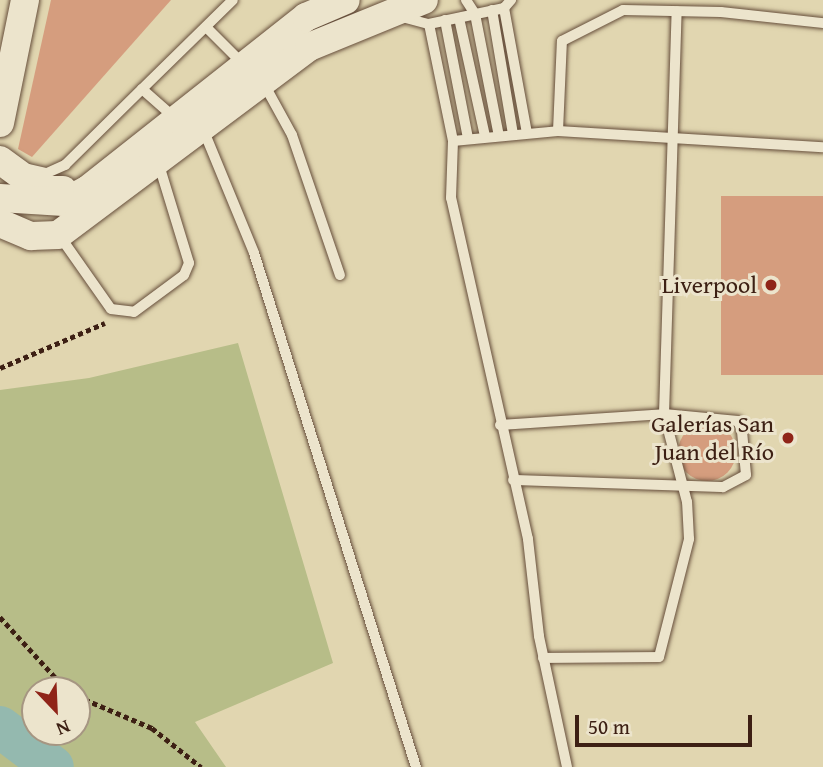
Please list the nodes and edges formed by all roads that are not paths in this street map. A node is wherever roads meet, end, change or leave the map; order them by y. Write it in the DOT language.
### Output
graph roads {
  1 [pos="25,0"];
  2 [pos="233,0"];
  3 [pos="346,0"];
  4 [pos="466,0"];
  5 [pos="508,4"];
  6 [pos="492,10"];
  7 [pos="677,11"];
  8 [pos="426,12"];
  9 [pos="475,14"];
  10 [pos="459,18"];
  11 [pos="445,20"];
  12 [pos="823,23"];
  13 [pos="206,27"];
  14 [pos="254,74"];
  15 [pos="142,89"];
  16 [pos="176,119"];
  17 [pos="0,122"];
  18 [pos="203,129"];
  19 [pos="558,131"];
  20 [pos="527,133"];
  21 [pos="513,134"];
  22 [pos="485,136"];
  23 [pos="499,136"];
  24 [pos="468,138"];
  25 [pos="453,141"];
  26 [pos="671,141"];
  27 [pos="823,147"];
  28 [pos="0,150"];
  29 [pos="0,159"];
  30 [pos="158,160"];
  31 [pos="86,190"];
  32 [pos="0,198"];
  33 [pos="4,225"];
  34 [pos="58,235"];
  35 [pos="340,275"];
  36 [pos="664,414"];
  37 [pos="500,425"];
  38 [pos="513,480"];
  39 [pos="682,485"];
  40 [pos="543,658"];
  41 [pos="416,767"];
  42 [pos="567,767"];
  1 -- 17 [label="main road"];
  2 -- 13 [label="lane"];
  3 -- 14 [label="main road"];
  4 -- 9 [label="lane"];
  5 -- 6 [label="lane"];
  5 -- 20 [label="lane"];
  6 -- 9 [label="lane"];
  6 -- 21 [label="lane"];
  7 -- 12 [label="lane"];
  7 -- 19 [label="lane"];
  7 -- 26 [label="lane"];
  8 -- 11 [label="lane"];
  8 -- 14 [label="main road"];
  8 -- 25 [label="lane"];
  9 -- 10 [label="lane"];
  9 -- 23 [label="lane"];
  10 -- 11 [label="lane"];
  10 -- 22 [label="lane"];
  11 -- 24 [label="lane"];
  13 -- 14 [label="lane"];
  13 -- 15 [label="lane"];
  14 -- 16 [label="main road"];
  14 -- 18 [label="main road"];
  14 -- 35 [label="lane"];
  15 -- 16 [label="lane"];
  15 -- 28 [label="lane"];
  16 -- 31 [label="main road"];
  18 -- 30 [label="main road"];
  18 -- 41 [label="lane"];
  19 -- 20 [label="lane"];
  19 -- 26 [label="lane"];
  20 -- 21 [label="lane"];
  21 -- 23 [label="lane"];
  22 -- 23 [label="lane"];
  22 -- 24 [label="lane"];
  24 -- 25 [label="lane"];
  25 -- 37 [label="lane"];
  26 -- 27 [label="lane"];
  26 -- 36 [label="lane"];
  29 -- 31 [label="main road"];
  30 -- 34 [label="main road"];
  30 -- 34 [label="lane"];
  31 -- 32 [label="main road"];
  33 -- 34 [label="main road"];
  36 -- 37 [label="lane"];
  36 -- 39 [label="lane"];
  36 -- 39 [label="lane"];
  37 -- 38 [label="lane"];
  38 -- 39 [label="lane"];
  38 -- 40 [label="lane"];
  39 -- 40 [label="lane"];
  40 -- 42 [label="lane"];
}
